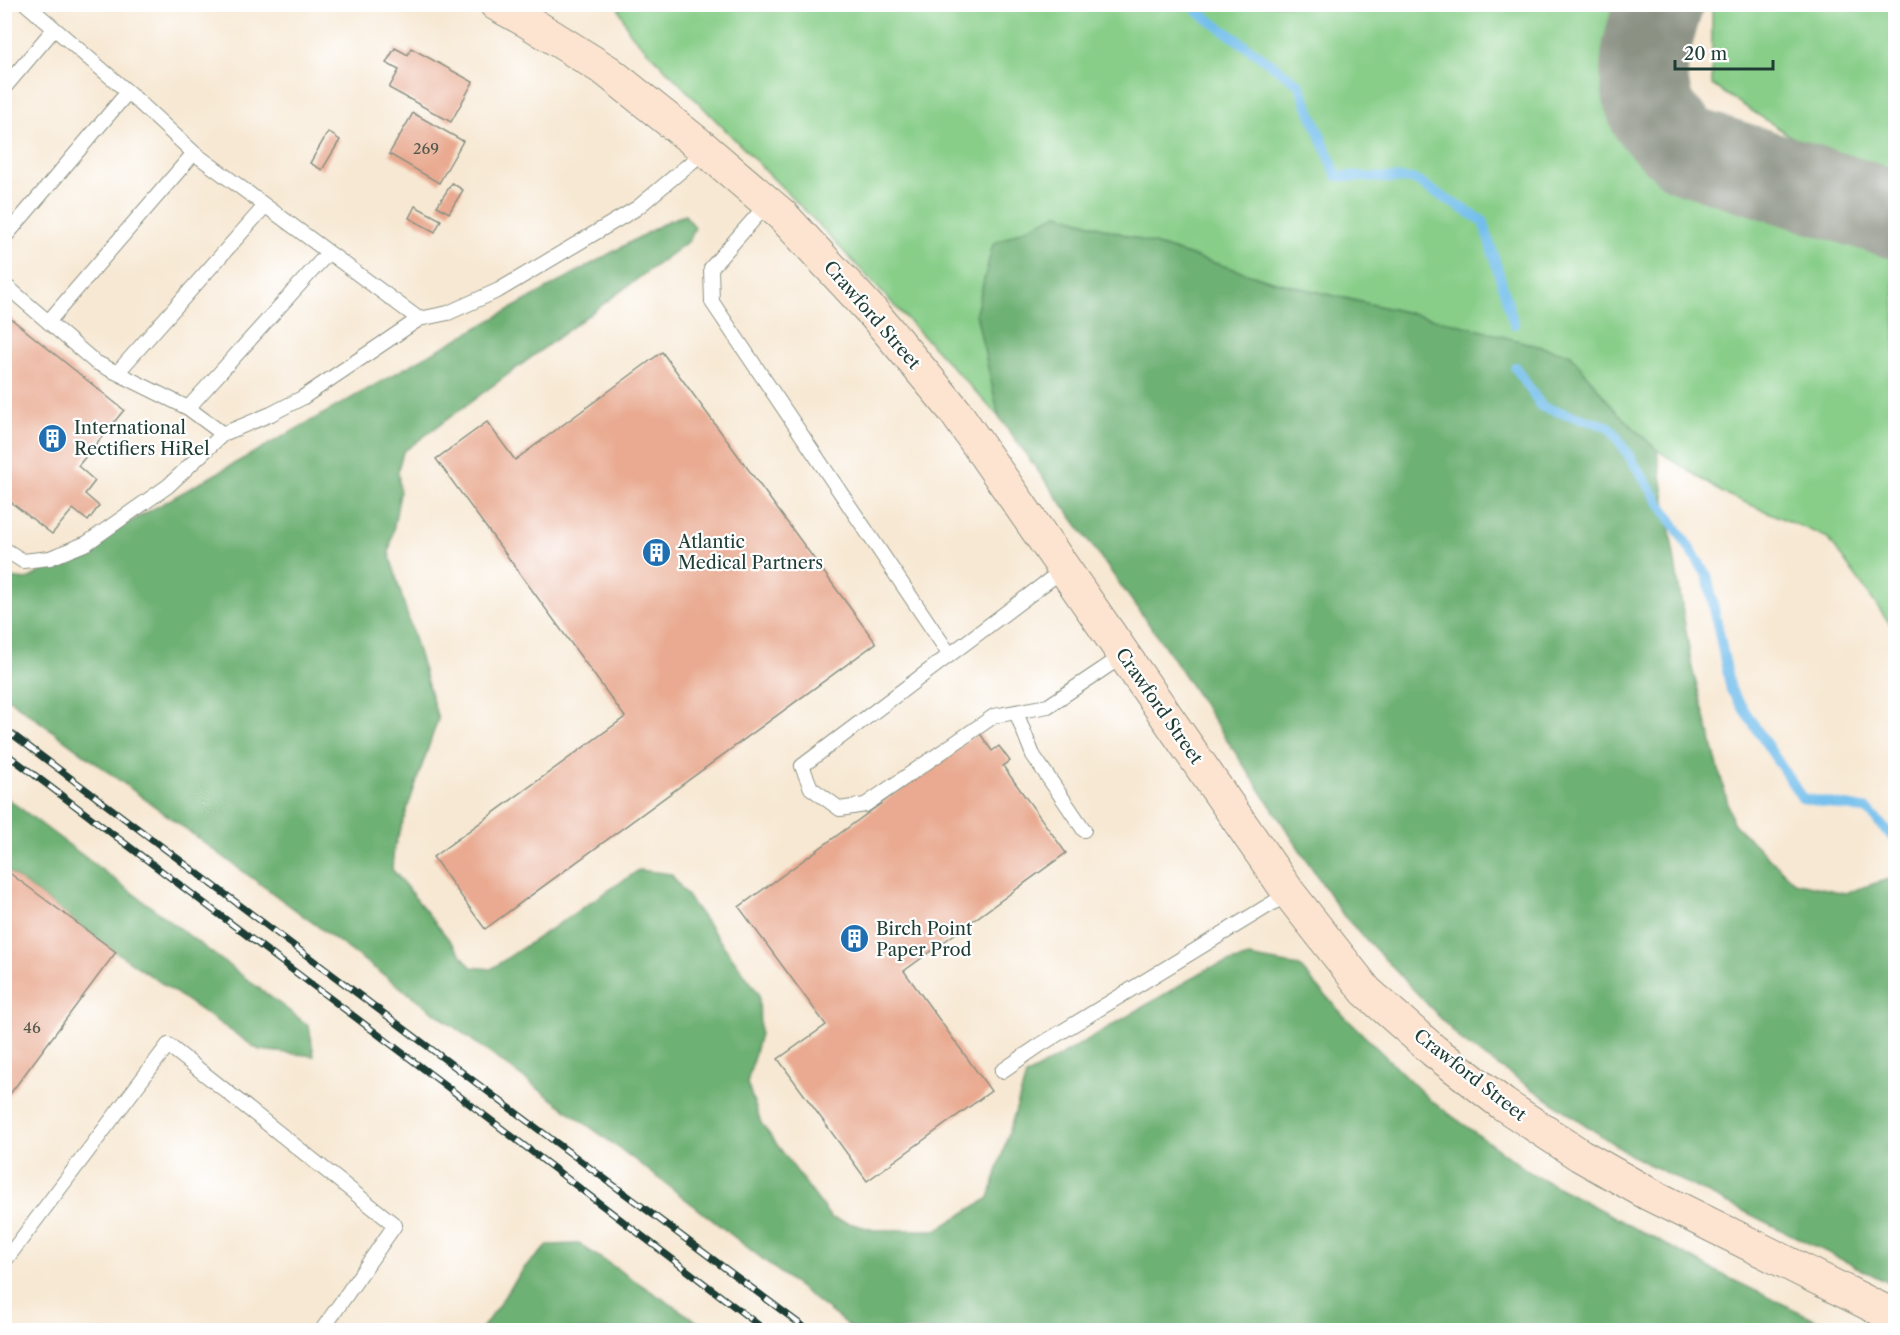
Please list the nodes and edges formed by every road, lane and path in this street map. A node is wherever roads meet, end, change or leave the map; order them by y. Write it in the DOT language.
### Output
graph roads {
  1 [pos="26,4"];
  2 [pos="496,4"];
  3 [pos="54,29"];
  4 [pos="4,88"];
  5 [pos="128,92"];
  6 [pos="706,150"];
  7 [pos="194,153"];
  8 [pos="768,203"];
  9 [pos="265,206"];
  10 [pos="4,238"];
  11 [pos="328,253"];
  12 [pos="4,284"];
  13 [pos="419,319"];
  14 [pos="48,322"];
  15 [pos="117,373"];
  16 [pos="188,408"];
  17 [pos="223,434"];
  18 [pos="4,549"];
  19 [pos="1064,569"];
  20 [pos="950,655"];
  21 [pos="1124,655"];
  22 [pos="1016,712"];
  23 [pos="1084,830"];
  24 [pos="1289,893"];
  25 [pos="1002,1071"];
  26 [pos="4,1262"];
  27 [pos="1896,1317"];
  28 [pos="322,1330"];
  1 -- 3 [label="lane"];
  2 -- 6 [label="main road, Crawford Street"];
  3 -- 4 [label="lane"];
  3 -- 5 [label="lane"];
  5 -- 7 [label="lane"];
  5 -- 10 [label="lane"];
  6 -- 8 [label="main road, Crawford Street"];
  6 -- 13 [label="lane"];
  7 -- 9 [label="lane"];
  7 -- 14 [label="lane"];
  8 -- 19 [label="main road, Crawford Street"];
  8 -- 20 [label="lane"];
  9 -- 11 [label="lane"];
  9 -- 15 [label="lane"];
  11 -- 13 [label="lane"];
  11 -- 16 [label="lane"];
  12 -- 14 [label="lane"];
  13 -- 17 [label="lane"];
  14 -- 15 [label="lane"];
  15 -- 16 [label="lane"];
  16 -- 17 [label="lane"];
  17 -- 18 [label="lane"];
  19 -- 20 [label="lane"];
  19 -- 21 [label="main road, Crawford Street"];
  20 -- 22 [label="lane"];
  21 -- 22 [label="lane"];
  21 -- 24 [label="main road, Crawford Street"];
  22 -- 23 [label="lane"];
  24 -- 25 [label="lane"];
  24 -- 27 [label="main road, Crawford Street"];
  26 -- 28 [label="lane"];
}
